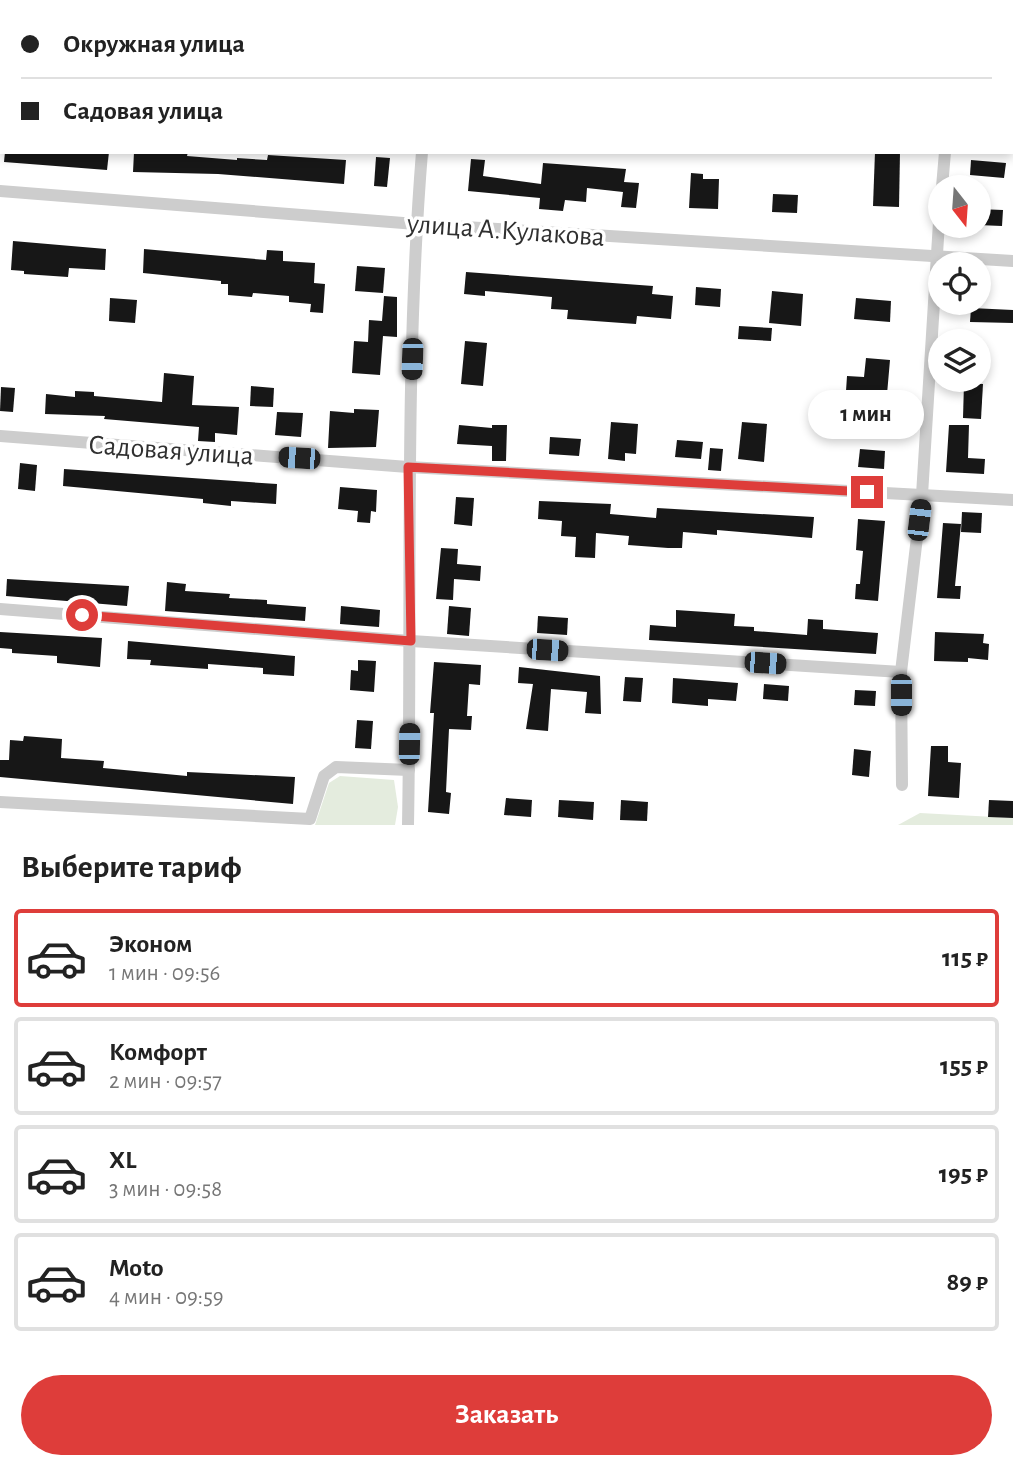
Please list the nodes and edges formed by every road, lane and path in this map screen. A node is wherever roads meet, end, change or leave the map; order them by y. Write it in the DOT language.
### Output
graph roads {
  1 [pos="422,154"];
  2 [pos="945,154"];
  3 [pos="943,175"];
  4 [pos="0,191"];
  5 [pos="416,224"];
  6 [pos="928,256"];
  7 [pos="991,260"];
  8 [pos="1013,261"];
  9 [pos="932,315"];
  10 [pos="0,436"];
  11 [pos="408,467"];
  12 [pos="922,495"];
  13 [pos="1013,500"];
  14 [pos="0,609"];
  15 [pos="411,641"];
  16 [pos="901,672"];
  17 [pos="409,769"];
  18 [pos="902,785"];
  19 [pos="0,802"];
  20 [pos="408,825"];
  1 -- 5 [label="street"];
  2 -- 3 [label="street"];
  4 -- 5 [label="street, улица А.Кулакова"];
  5 -- 6 [label="street, улица А.Кулакова"];
  5 -- 11 [label="street"];
  7 -- 8 [label="street, улица А.Кулакова"];
  9 -- 12 [label="street"];
  10 -- 11 [label="street, Садовая улица"];
  11 -- 12 [label="street, Садовая улица"];
  11 -- 15 [label="street"];
  12 -- 13 [label="street, Садовая улица"];
  12 -- 16 [label="street"];
  14 -- 15 [label="street"];
  15 -- 16 [label="street"];
  15 -- 17 [label="street"];
  16 -- 18 [label="street"];
  17 -- 19 [label="street"];
  17 -- 20 [label="street"];
}
